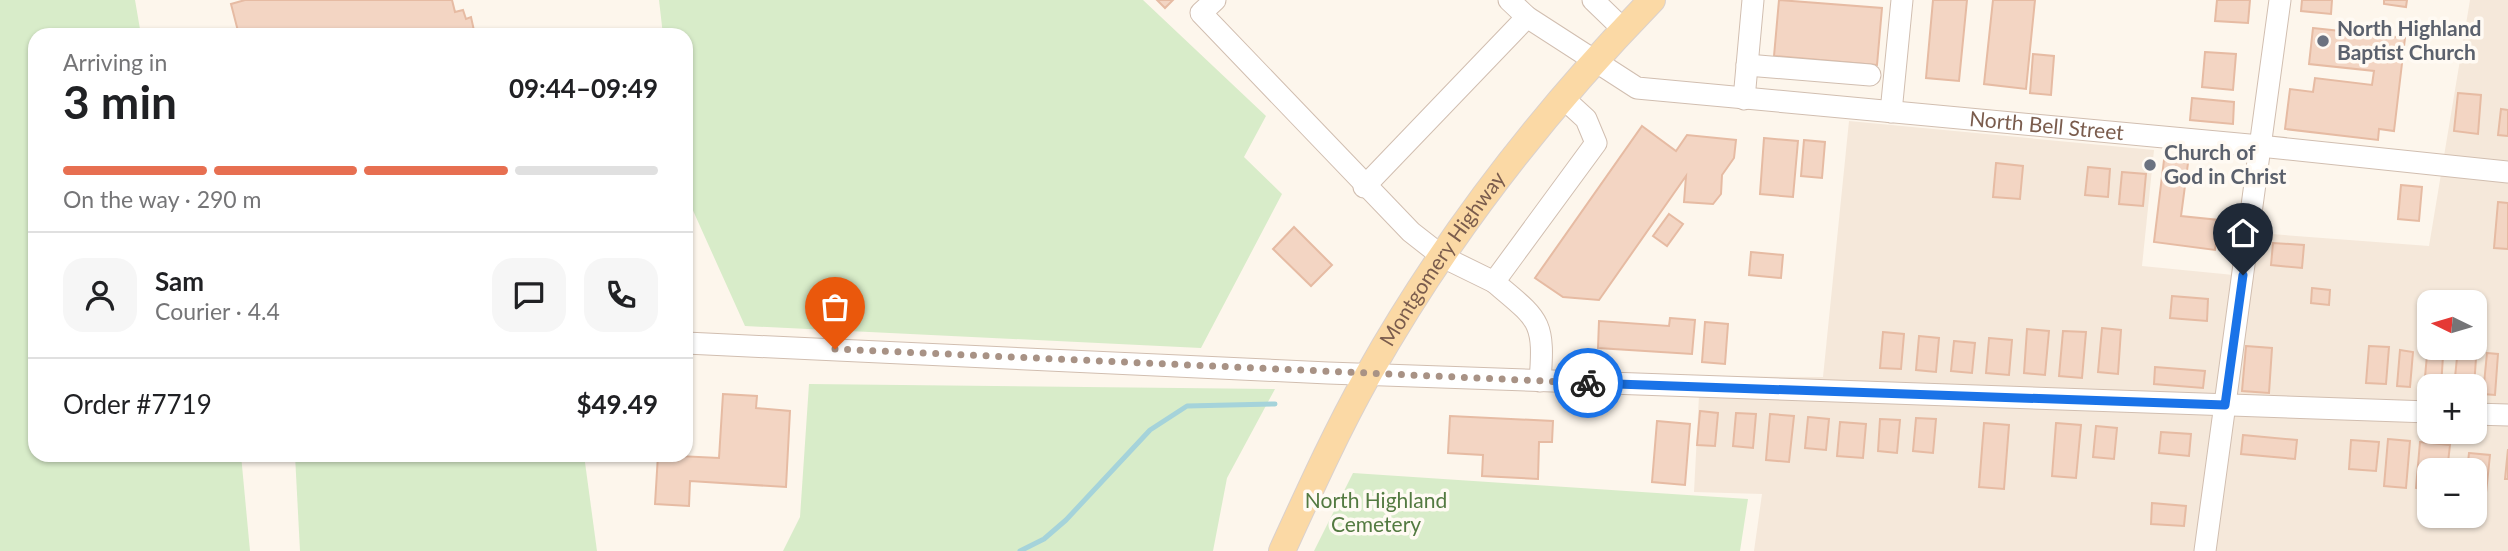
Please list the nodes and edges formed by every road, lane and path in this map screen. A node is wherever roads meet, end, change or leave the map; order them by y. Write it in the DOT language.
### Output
graph roads {
  1 [pos="1214,0"];
  2 [pos="1509,0"];
  3 [pos="1593,0"];
  4 [pos="1652,0"];
  5 [pos="1753,0"];
  6 [pos="1902,0"];
  7 [pos="2280,0"];
  8 [pos="1527,17"];
  9 [pos="1623,29"];
  10 [pos="1593,61"];
  11 [pos="1747,65"];
  12 [pos="1870,75"];
  13 [pos="1562,97"];
  14 [pos="1744,99"];
  15 [pos="1891,113"];
  16 [pos="2260,146"];
  17 [pos="2508,172"];
  18 [pos="1364,187"];
  19 [pos="1443,257"];
  20 [pos="1494,282"];
  21 [pos="693,343"];
  22 [pos="1368,374"];
  23 [pos="1540,381"];
  24 [pos="2225,405"];
  25 [pos="2417,412"];
  26 [pos="2487,414"];
  27 [pos="2508,415"];
  28 [pos="1282,551"];
  29 [pos="2205,551"];
  1 -- 18 [label="street"];
  2 -- 8 [label="street, North Bell Street"];
  3 -- 9 [label="street"];
  4 -- 9 [label="main road, Montgomery Highway"];
  5 -- 11 [label="street"];
  6 -- 15 [label="street"];
  7 -- 16 [label="street"];
  8 -- 10 [label="street, North Bell Street"];
  8 -- 18 [label="street"];
  9 -- 10 [label="main road, Montgomery Highway"];
  10 -- 13 [label="main road, Montgomery Highway"];
  10 -- 14 [label="street, North Bell Street"];
  11 -- 12 [label="street"];
  11 -- 14 [label="street"];
  13 -- 19 [label="main road, Montgomery Highway"];
  13 -- 20 [label="street"];
  14 -- 15 [label="street, North Bell Street"];
  15 -- 16 [label="street, North Bell Street"];
  16 -- 17 [label="street, North Bell Street"];
  16 -- 24 [label="street"];
  18 -- 19 [label="street"];
  19 -- 20 [label="street"];
  19 -- 22 [label="main road, Montgomery Highway"];
  20 -- 23 [label="street"];
  21 -- 22 [label="street"];
  22 -- 23 [label="street"];
  22 -- 28 [label="main road, Montgomery Highway"];
  23 -- 24 [label="street"];
  24 -- 25 [label="street"];
  24 -- 29 [label="street"];
  26 -- 27 [label="street"];
}
